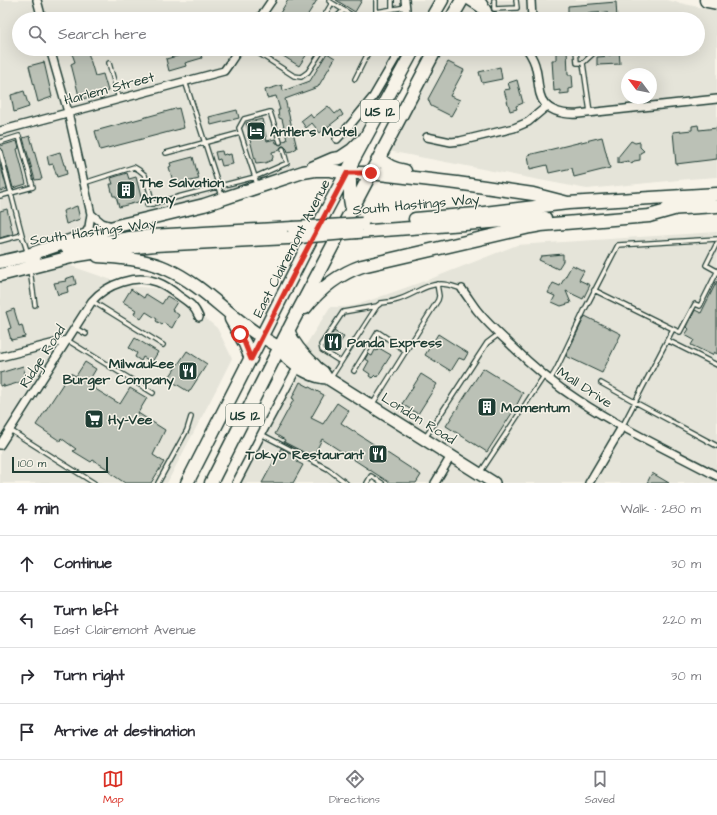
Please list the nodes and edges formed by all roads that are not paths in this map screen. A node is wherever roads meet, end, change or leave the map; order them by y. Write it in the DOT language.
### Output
graph roads {
  1 [pos="37,0"];
  2 [pos="272,0"];
  3 [pos="376,0"];
  4 [pos="392,0"];
  5 [pos="433,0"];
  6 [pos="442,0"];
  7 [pos="462,0"];
  8 [pos="467,0"];
  9 [pos="478,0"];
  10 [pos="494,0"];
  11 [pos="516,0"];
  12 [pos="531,0"];
  13 [pos="707,0"];
  14 [pos="331,1"];
  15 [pos="717,2"];
  16 [pos="405,4"];
  17 [pos="392,9"];
  18 [pos="344,10"];
  19 [pos="490,11"];
  20 [pos="40,12"];
  21 [pos="264,12"];
  22 [pos="326,12"];
  23 [pos="347,12"];
  24 [pos="376,12"];
  25 [pos="433,12"];
  26 [pos="435,12"];
  27 [pos="456,12"];
  28 [pos="532,12"];
  29 [pos="52,56"];
  30 [pos="234,56"];
  31 [pos="263,56"];
  32 [pos="318,56"];
  33 [pos="366,56"];
  34 [pos="396,56"];
  35 [pos="410,56"];
  36 [pos="432,56"];
  37 [pos="532,56"];
  38 [pos="577,56"];
  39 [pos="590,56"];
  40 [pos="109,63"];
  41 [pos="582,63"];
  42 [pos="355,78"];
  43 [pos="185,81"];
  44 [pos="119,99"];
  45 [pos="717,99"];
  46 [pos="547,106"];
  47 [pos="68,112"];
  48 [pos="590,112"];
  49 [pos="0,131"];
  50 [pos="368,132"];
  51 [pos="240,133"];
  52 [pos="427,137"];
  53 [pos="337,139"];
  54 [pos="0,142"];
  55 [pos="204,142"];
  56 [pos="280,142"];
  57 [pos="283,150"];
  58 [pos="0,151"];
  59 [pos="166,153"];
  60 [pos="379,158"];
  61 [pos="303,172"];
  62 [pos="347,173"];
  63 [pos="371,173"];
  64 [pos="84,183"];
  65 [pos="256,183"];
  66 [pos="457,183"];
  67 [pos="218,187"];
  68 [pos="11,192"];
  69 [pos="717,194"];
  70 [pos="0,196"];
  71 [pos="223,199"];
  72 [pos="568,203"];
  73 [pos="153,204"];
  74 [pos="147,205"];
  75 [pos="717,206"];
  76 [pos="674,209"];
  77 [pos="352,210"];
  78 [pos="91,214"];
  79 [pos="116,226"];
  80 [pos="359,228"];
  81 [pos="291,233"];
  82 [pos="22,235"];
  83 [pos="85,235"];
  84 [pos="717,239"];
  85 [pos="0,241"];
  86 [pos="717,243"];
  87 [pos="79,255"];
  88 [pos="29,261"];
  89 [pos="0,262"];
  90 [pos="717,272"];
  91 [pos="0,275"];
  92 [pos="436,284"];
  93 [pos="462,289"];
  94 [pos="594,290"];
  95 [pos="92,301"];
  96 [pos="35,305"];
  97 [pos="376,306"];
  98 [pos="229,314"];
  99 [pos="200,317"];
  100 [pos="75,328"];
  101 [pos="673,329"];
  102 [pos="288,330"];
  103 [pos="86,334"];
  104 [pos="499,334"];
  105 [pos="262,337"];
  106 [pos="67,340"];
  107 [pos="667,340"];
  108 [pos="163,345"];
  109 [pos="279,348"];
  110 [pos="406,351"];
  111 [pos="0,357"];
  112 [pos="251,359"];
  113 [pos="341,362"];
  114 [pos="717,365"];
  115 [pos="298,366"];
  116 [pos="315,366"];
  117 [pos="354,371"];
  118 [pos="547,378"];
  119 [pos="329,379"];
  120 [pos="601,383"];
  121 [pos="152,393"];
  122 [pos="635,402"];
  123 [pos="372,406"];
  124 [pos="191,417"];
  125 [pos="622,427"];
  126 [pos="10,430"];
  127 [pos="261,434"];
  128 [pos="424,439"];
  129 [pos="0,445"];
  130 [pos="717,446"];
  131 [pos="451,456"];
  132 [pos="716,473"];
  133 [pos="480,474"];
  134 [pos="94,483"];
  135 [pos="158,483"];
  136 [pos="187,483"];
  137 [pos="211,483"];
  138 [pos="236,483"];
  139 [pos="346,483"];
  140 [pos="367,483"];
  141 [pos="382,483"];
  142 [pos="435,483"];
  143 [pos="494,483"];
  144 [pos="589,483"];
  1 -- 20 [label="street"];
  2 -- 21 [label="street"];
  3 -- 24 [label="lane"];
  4 -- 17 [label="lane"];
  5 -- 25 [label="main road"];
  6 -- 26 [label="main road"];
  7 -- 27 [label="main road"];
  8 -- 19 [label="street"];
  9 -- 19 [label="main road"];
  10 -- 19 [label="lane"];
  11 -- 19 [label="lane"];
  12 -- 28 [label="street"];
  13 -- 15 [label="highway"];
  14 -- 18 [label="lane"];
  14 -- 22 [label="lane"];
  16 -- 17 [label="lane"];
  17 -- 24 [label="lane"];
  18 -- 23 [label="lane"];
  29 -- 47 [label="street"];
  30 -- 43 [label="street, Harlem Street"];
  31 -- 32 [label="lane"];
  33 -- 42 [label="lane"];
  34 -- 53 [label="street"];
  35 -- 50 [label="main road, East Clairemont Avenue / US 12"];
  36 -- 60 [label="main road, US 12"];
  37 -- 46 [label="street"];
  38 -- 41 [label="lane"];
  39 -- 41 [label="lane"];
  40 -- 44 [label="lane"];
  41 -- 48 [label="lane"];
  43 -- 44 [label="street, Harlem Street"];
  43 -- 55 [label="lane"];
  44 -- 47 [label="street, Harlem Street"];
  45 -- 48 [label="street"];
  46 -- 48 [label="street"];
  46 -- 52 [label="street"];
  47 -- 49 [label="street, Harlem Street"];
  47 -- 64 [label="street"];
  50 -- 61 [label="main road"];
  50 -- 62 [label="main road, East Clairemont Avenue / US 12"];
  51 -- 55 [label="lane"];
  51 -- 56 [label="lane"];
  51 -- 65 [label="lane"];
  54 -- 68 [label="lane"];
  55 -- 59 [label="lane"];
  55 -- 67 [label="lane"];
  57 -- 65 [label="lane"];
  58 -- 68 [label="lane"];
  60 -- 63 [label="main road, US 12"];
  60 -- 66 [label="main road"];
  61 -- 62 [label="main road"];
  61 -- 65 [label="main road"];
  62 -- 63 [label="main road"];
  62 -- 77 [label="main road"];
  62 -- 105 [label="main road, East Clairemont Avenue / US 12"];
  63 -- 66 [label="main road"];
  63 -- 77 [label="main road, US 12"];
  64 -- 73 [label="lane"];
  64 -- 78 [label="street"];
  65 -- 67 [label="lane"];
  65 -- 71 [label="main road"];
  66 -- 72 [label="main road"];
  67 -- 71 [label="lane"];
  67 -- 73 [label="lane"];
  68 -- 70 [label="lane"];
  68 -- 82 [label="lane"];
  69 -- 72 [label="main road, South Hastings Way"];
  71 -- 79 [label="main road"];
  72 -- 80 [label="main road, South Hastings Way"];
  73 -- 74 [label="lane"];
  75 -- 76 [label="main road, South Hastings Way"];
  76 -- 80 [label="main road, South Hastings Way"];
  76 -- 102 [label="main road"];
  77 -- 102 [label="main road, US 12"];
  78 -- 79 [label="street"];
  78 -- 83 [label="street"];
  79 -- 83 [label="main road"];
  80 -- 81 [label="main road, South Hastings Way, bridge"];
  81 -- 87 [label="main road, South Hastings Way"];
  81 -- 88 [label="main road, South Hastings Way"];
  82 -- 85 [label="lane"];
  82 -- 88 [label="lane"];
  83 -- 88 [label="main road"];
  84 -- 94 [label="lane"];
  86 -- 90 [label="lane"];
  87 -- 88 [label="main road"];
  87 -- 98 [label="main road"];
  88 -- 89 [label="main road, South Hastings Way"];
  88 -- 91 [label="main road"];
  88 -- 96 [label="lane"];
  90 -- 101 [label="lane"];
  92 -- 93 [label="lane"];
  92 -- 97 [label="lane"];
  92 -- 110 [label="lane"];
  93 -- 104 [label="street, Mall Drive"];
  94 -- 101 [label="lane"];
  94 -- 118 [label="lane"];
  95 -- 99 [label="street, Ridge Road"];
  95 -- 100 [label="street, Ridge Road"];
  95 -- 108 [label="lane"];
  97 -- 113 [label="lane"];
  97 -- 113 [label="lane"];
  98 -- 105 [label="main road"];
  98 -- 112 [label="main road"];
  100 -- 103 [label="lane"];
  100 -- 106 [label="street, Ridge Road"];
  101 -- 107 [label="lane"];
  102 -- 109 [label="main road, US 12"];
  102 -- 116 [label="main road"];
  104 -- 118 [label="street, Mall Drive"];
  104 -- 128 [label="lane"];
  105 -- 109 [label="street, London Road"];
  105 -- 112 [label="main road, East Clairemont Avenue / US 12"];
  106 -- 111 [label="street"];
  106 -- 121 [label="lane"];
  106 -- 126 [label="street, Ridge Road"];
  107 -- 114 [label="lane"];
  107 -- 122 [label="lane"];
  109 -- 115 [label="street, London Road"];
  109 -- 116 [label="street, London Road"];
  109 -- 137 [label="main road, US 12"];
  110 -- 117 [label="lane"];
  110 -- 123 [label="lane"];
  112 -- 136 [label="main road, East Clairemont Avenue / US 12"];
  113 -- 119 [label="lane"];
  115 -- 119 [label="street, London Road"];
  115 -- 127 [label="street"];
  116 -- 119 [label="street, London Road"];
  118 -- 125 [label="street, Mall Drive"];
  118 -- 133 [label="lane"];
  119 -- 123 [label="street, London Road"];
  120 -- 122 [label="lane"];
  122 -- 125 [label="lane"];
  122 -- 130 [label="lane"];
  123 -- 128 [label="street, London Road"];
  124 -- 135 [label="lane"];
  125 -- 132 [label="street, Mall Drive"];
  125 -- 144 [label="street"];
  126 -- 129 [label="street, Ridge Road"];
  126 -- 134 [label="lane"];
  127 -- 138 [label="street"];
  127 -- 139 [label="lane"];
  128 -- 131 [label="street, London Road"];
  131 -- 133 [label="street, London Road"];
  131 -- 142 [label="street"];
  133 -- 143 [label="street, London Road"];
  140 -- 141 [label="lane"];
}
